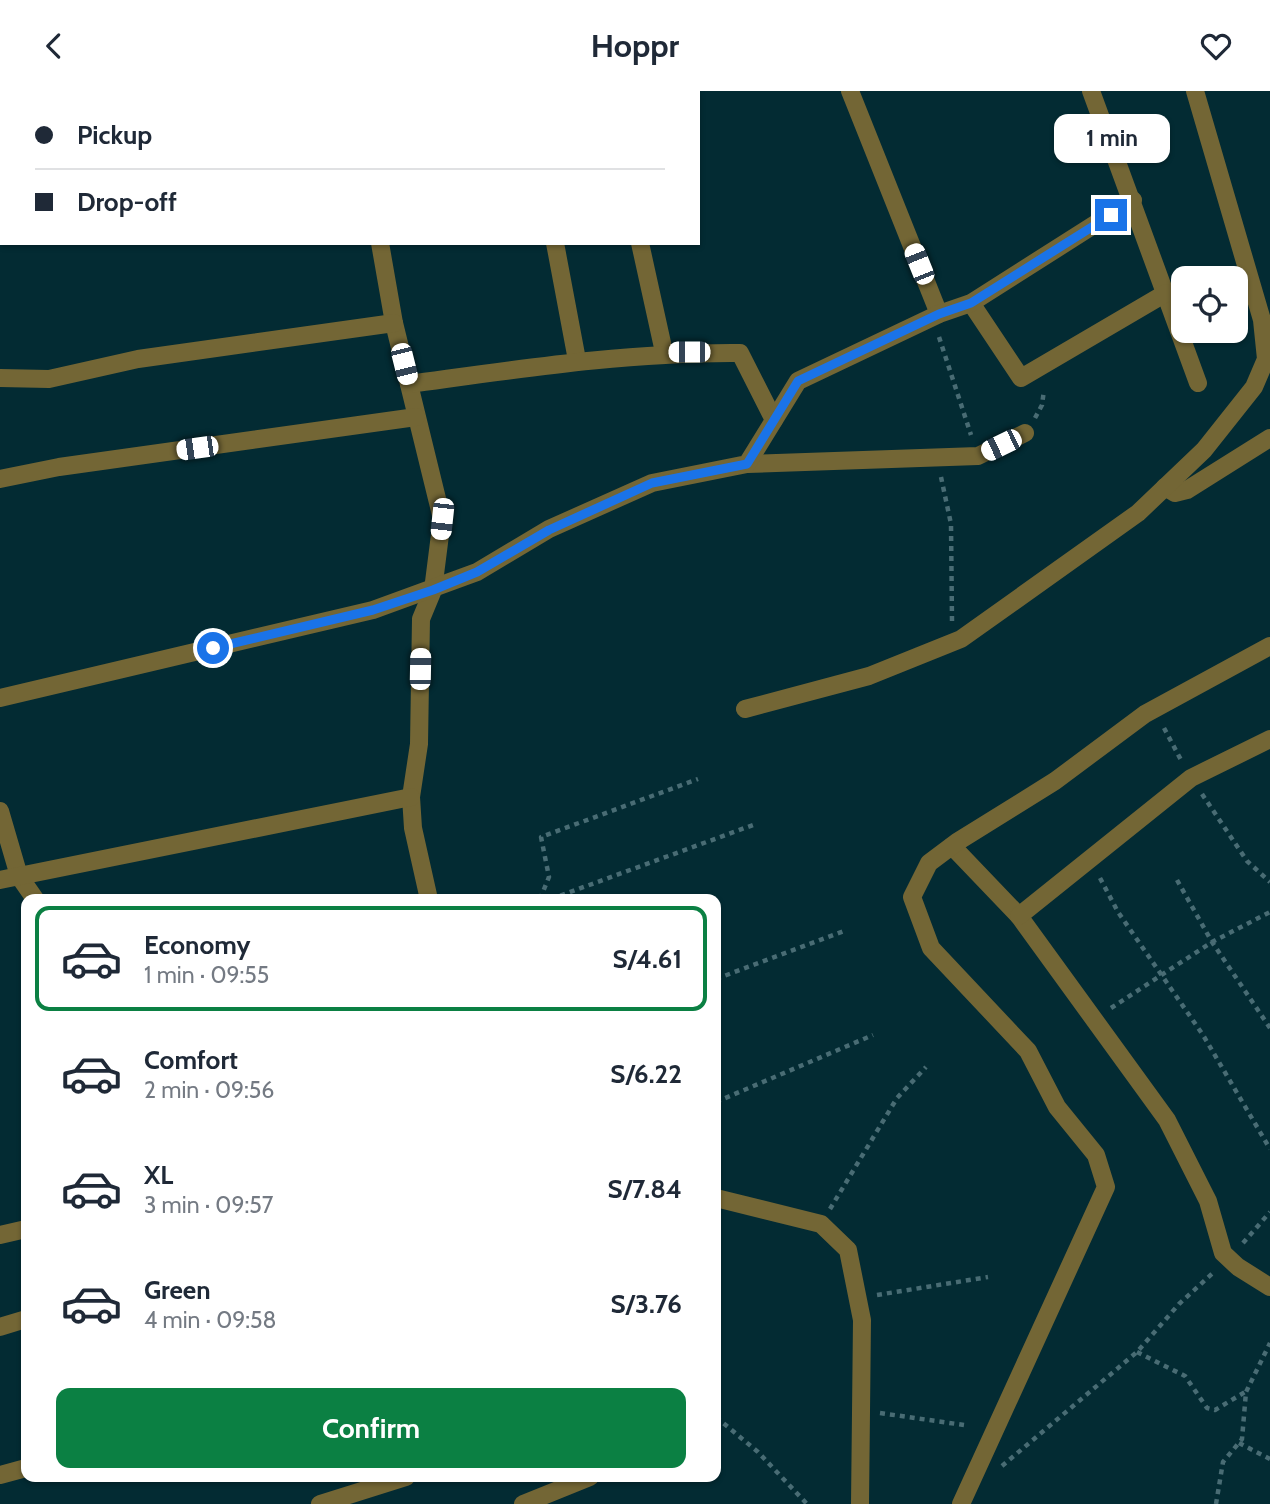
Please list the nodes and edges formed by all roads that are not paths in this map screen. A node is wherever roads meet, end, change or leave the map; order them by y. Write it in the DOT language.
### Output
graph roads {
  1 [pos="850,91"];
  2 [pos="1091,91"];
  3 [pos="1195,91"];
  4 [pos="1133,200"];
  5 [pos="380,245"];
  6 [pos="555,245"];
  7 [pos="640,245"];
  8 [pos="1166,293"];
  9 [pos="971,303"];
  10 [pos="935,315"];
  11 [pos="394,323"];
  12 [pos="664,352"];
  13 [pos="577,360"];
  14 [pos="0,379"];
  15 [pos="1198,383"];
  16 [pos="409,384"];
  17 [pos="416,417"];
  18 [pos="774,420"];
  19 [pos="1025,433"];
  20 [pos="1270,437"];
  21 [pos="747,464"];
  22 [pos="0,479"];
  23 [pos="1165,487"];
  24 [pos="433,590"];
  25 [pos="1270,646"];
  26 [pos="0,698"];
  27 [pos="746,709"];
  28 [pos="1270,739"];
  29 [pos="411,797"];
  30 [pos="0,811"];
  31 [pos="952,846"];
  32 [pos="19,876"];
  33 [pos="0,880"];
  34 [pos="32,894"];
  35 [pos="428,894"];
  36 [pos="1019,916"];
  37 [pos="721,1199"];
  38 [pos="21,1230"];
  39 [pos="0,1235"];
  40 [pos="1270,1287"];
  41 [pos="21,1321"];
  42 [pos="0,1327"];
  43 [pos="21,1469"];
  44 [pos="0,1475"];
  45 [pos="390,1482"];
  46 [pos="573,1482"];
  47 [pos="320,1504"];
  48 [pos="523,1504"];
  49 [pos="860,1504"];
  50 [pos="961,1504"];
  1 -- 10 [label="street"];
  2 -- 4 [label="street"];
  3 -- 23 [label="street"];
  4 -- 8 [label="street"];
  4 -- 9 [label="street"];
  5 -- 11 [label="street"];
  6 -- 13 [label="street"];
  7 -- 12 [label="street"];
  8 -- 9 [label="street"];
  8 -- 15 [label="street"];
  9 -- 10 [label="street"];
  10 -- 18 [label="street"];
  11 -- 14 [label="street"];
  11 -- 16 [label="street"];
  12 -- 13 [label="street"];
  12 -- 18 [label="street"];
  13 -- 16 [label="street"];
  16 -- 17 [label="street"];
  17 -- 22 [label="street"];
  17 -- 24 [label="street"];
  18 -- 21 [label="street"];
  19 -- 21 [label="street"];
  20 -- 23 [label="street"];
  21 -- 24 [label="street"];
  23 -- 27 [label="street"];
  24 -- 26 [label="street"];
  24 -- 29 [label="street"];
  25 -- 31 [label="street"];
  28 -- 36 [label="street"];
  29 -- 32 [label="street"];
  29 -- 35 [label="street"];
  30 -- 32 [label="street"];
  31 -- 36 [label="street"];
  31 -- 50 [label="street"];
  32 -- 33 [label="street"];
  32 -- 34 [label="street"];
  36 -- 40 [label="street"];
  37 -- 49 [label="street"];
  38 -- 39 [label="street"];
  41 -- 42 [label="street"];
  43 -- 44 [label="street"];
  45 -- 47 [label="street"];
  46 -- 48 [label="street"];
}
